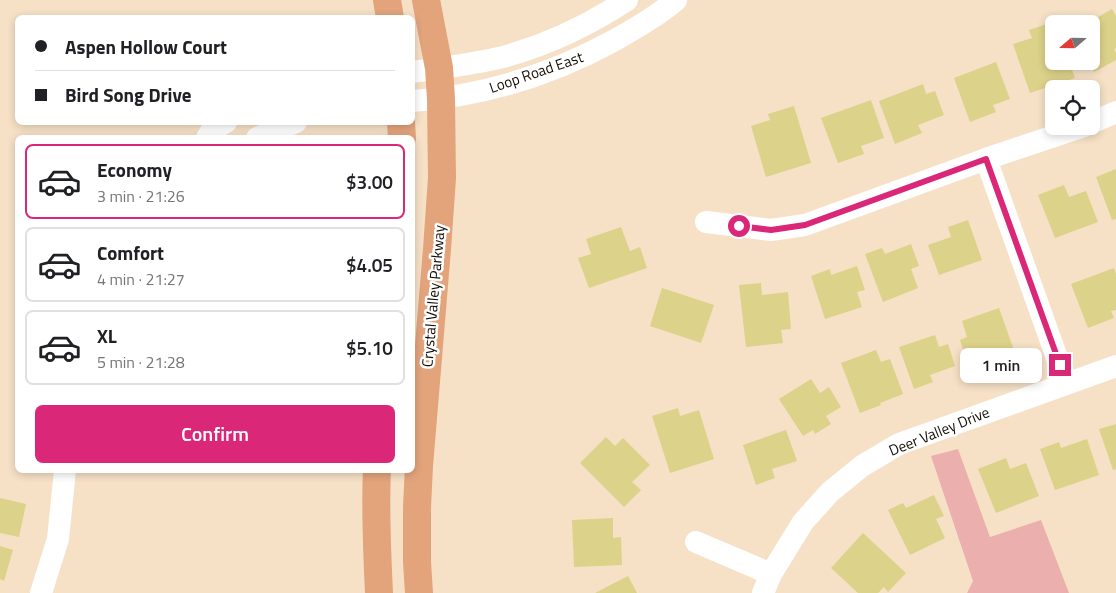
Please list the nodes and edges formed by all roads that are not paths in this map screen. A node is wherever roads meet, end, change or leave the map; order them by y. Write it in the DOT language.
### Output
graph roads {
  1 [pos="387,0"];
  2 [pos="426,0"];
  3 [pos="627,0"];
  4 [pos="676,0"];
  5 [pos="390,15"];
  6 [pos="439,68"];
  7 [pos="415,72"];
  8 [pos="441,99"];
  9 [pos="415,102"];
  10 [pos="1116,112"];
  11 [pos="1100,119"];
  12 [pos="221,125"];
  13 [pos="289,125"];
  14 [pos="209,135"];
  15 [pos="264,135"];
  16 [pos="1057,135"];
  17 [pos="986,159"];
  18 [pos="706,222"];
  19 [pos="1116,366"];
  20 [pos="1066,383"];
  21 [pos="65,473"];
  22 [pos="377,473"];
  23 [pos="696,542"];
  24 [pos="767,583"];
  25 [pos="41,593"];
  26 [pos="379,593"];
  27 [pos="419,593"];
  1 -- 5 [label="main road"];
  2 -- 6 [label="main road, Crystal Valley Parkway"];
  3 -- 6 [label="street, Loop Road East"];
  4 -- 8 [label="street, Loop Road East"];
  6 -- 7 [label="street, Loop Road East"];
  6 -- 8 [label="main road, Crystal Valley Parkway"];
  8 -- 9 [label="street, Loop Road East"];
  8 -- 27 [label="main road, Crystal Valley Parkway"];
  10 -- 11 [label="street"];
  12 -- 14 [label="street"];
  13 -- 15 [label="street"];
  16 -- 17 [label="street"];
  17 -- 18 [label="street"];
  17 -- 20 [label="street"];
  19 -- 20 [label="street, Deer Valley Drive"];
  20 -- 24 [label="street, Deer Valley Drive"];
  21 -- 25 [label="street"];
  22 -- 26 [label="main road"];
  23 -- 24 [label="street"];
}
